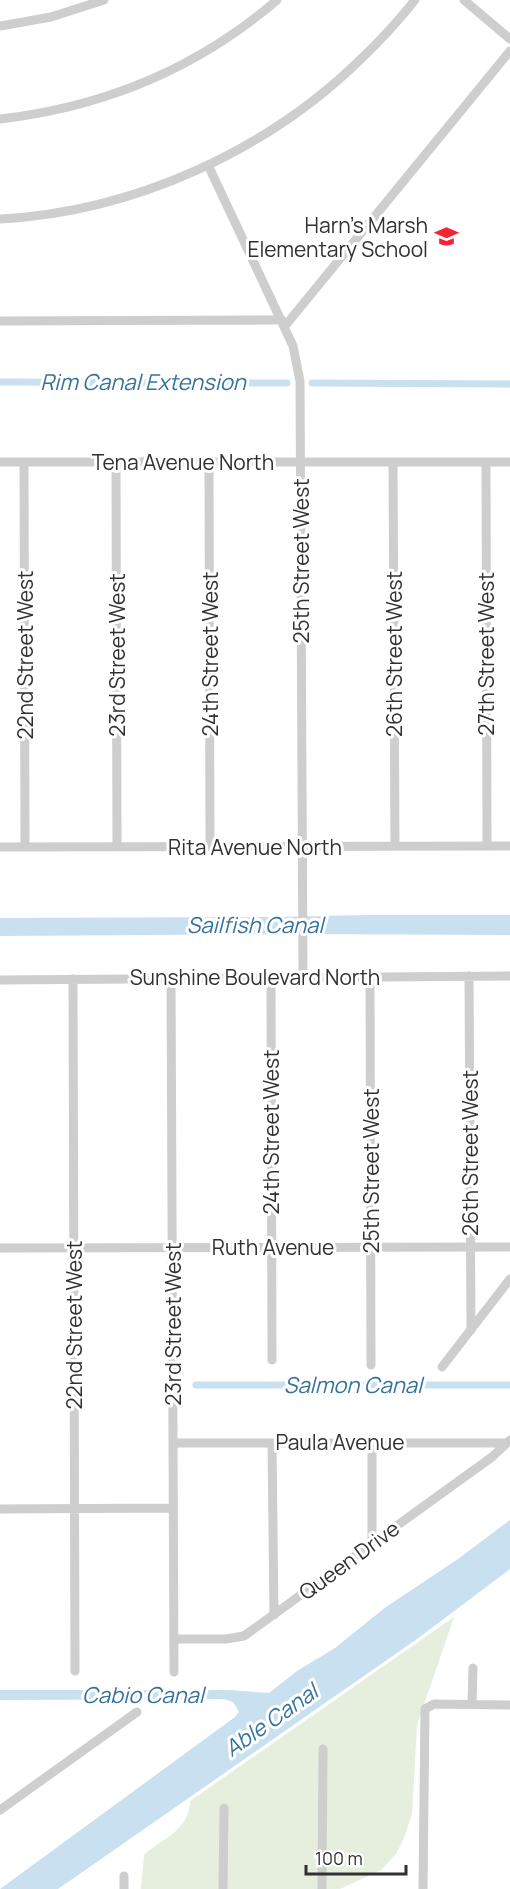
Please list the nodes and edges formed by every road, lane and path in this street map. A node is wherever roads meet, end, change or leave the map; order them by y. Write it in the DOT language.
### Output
graph roads {
  1 [pos="104,0"];
  2 [pos="277,0"];
  3 [pos="415,0"];
  4 [pos="464,0"];
  5 [pos="0,26"];
  6 [pos="510,39"];
  7 [pos="510,51"];
  8 [pos="0,119"];
  9 [pos="208,165"];
  10 [pos="0,219"];
  11 [pos="0,321"];
  12 [pos="283,323"];
  13 [pos="0,462"];
  14 [pos="24,462"];
  15 [pos="116,462"];
  16 [pos="209,462"];
  17 [pos="301,462"];
  18 [pos="393,462"];
  19 [pos="486,462"];
  20 [pos="510,462"];
  21 [pos="210,846"];
  22 [pos="302,846"];
  23 [pos="395,846"];
  24 [pos="487,846"];
  25 [pos="510,846"];
  26 [pos="0,847"];
  27 [pos="25,847"];
  28 [pos="117,847"];
  29 [pos="303,976"];
  30 [pos="370,976"];
  31 [pos="469,976"];
  32 [pos="510,976"];
  33 [pos="171,977"];
  34 [pos="271,977"];
  35 [pos="73,979"];
  36 [pos="0,980"];
  37 [pos="470,1246"];
  38 [pos="510,1246"];
  39 [pos="173,1247"];
  40 [pos="272,1247"];
  41 [pos="371,1247"];
  42 [pos="0,1248"];
  43 [pos="73,1248"];
  44 [pos="510,1279"];
  45 [pos="471,1330"];
  46 [pos="272,1360"];
  47 [pos="371,1365"];
  48 [pos="442,1367"];
  49 [pos="372,1442"];
  50 [pos="508,1442"];
  51 [pos="173,1443"];
  52 [pos="272,1443"];
  53 [pos="173,1508"];
  54 [pos="0,1509"];
  55 [pos="74,1509"];
  56 [pos="372,1544"];
  57 [pos="273,1615"];
  58 [pos="174,1639"];
  59 [pos="473,1668"];
  60 [pos="75,1671"];
  61 [pos="174,1672"];
  62 [pos="472,1704"];
  63 [pos="510,1705"];
  64 [pos="137,1712"];
  65 [pos="323,1749"];
  66 [pos="224,1808"];
  67 [pos="0,1810"];
  68 [pos="124,1876"];
  69 [pos="124,1889"];
  70 [pos="223,1889"];
  71 [pos="322,1889"];
  72 [pos="423,1889"];
  1 -- 5 [label="street"];
  2 -- 8 [label="street"];
  3 -- 9 [label="street"];
  4 -- 6 [label="street"];
  7 -- 12 [label="street"];
  9 -- 10 [label="street"];
  9 -- 12 [label="street, 25th Street West"];
  11 -- 12 [label="street"];
  12 -- 17 [label="street, 25th Street West"];
  13 -- 14 [label="street, Tena Avenue North"];
  14 -- 15 [label="street, Tena Avenue North"];
  14 -- 27 [label="street, 22nd Street West"];
  15 -- 16 [label="street, Tena Avenue North"];
  15 -- 28 [label="street, 23rd Street West"];
  16 -- 17 [label="street, Tena Avenue North"];
  16 -- 21 [label="street, 24th Street West"];
  17 -- 18 [label="street, Tena Avenue North"];
  17 -- 22 [label="street, 25th Street West"];
  18 -- 19 [label="street, Tena Avenue North"];
  18 -- 23 [label="street, 26th Street West"];
  19 -- 20 [label="street, Tena Avenue North"];
  19 -- 24 [label="street, 27th Street West"];
  21 -- 22 [label="street, Rita Avenue North"];
  21 -- 28 [label="street, Rita Avenue North"];
  22 -- 23 [label="street, Rita Avenue North"];
  22 -- 29 [label="street, 25th Street West"];
  23 -- 24 [label="street, Rita Avenue North"];
  24 -- 25 [label="street, Rita Avenue North"];
  26 -- 27 [label="street, Rita Avenue North"];
  27 -- 28 [label="street, Rita Avenue North"];
  29 -- 30 [label="street, Sunshine Boulevard North"];
  29 -- 34 [label="street, Sunshine Boulevard North"];
  30 -- 31 [label="street, Sunshine Boulevard North"];
  30 -- 41 [label="street, 25th Street West"];
  31 -- 32 [label="street, Sunshine Boulevard North"];
  31 -- 37 [label="street, 26th Street West"];
  33 -- 34 [label="street, Sunshine Boulevard North"];
  33 -- 35 [label="street, Sunshine Boulevard North"];
  33 -- 39 [label="street, 23rd Street West"];
  34 -- 40 [label="street, 24th Street West"];
  35 -- 36 [label="street, Sunshine Boulevard North"];
  35 -- 43 [label="street, 22nd Street West"];
  37 -- 38 [label="street, Ruth Avenue"];
  37 -- 41 [label="street, Ruth Avenue"];
  37 -- 45 [label="street, 26th Street West"];
  39 -- 40 [label="street, Ruth Avenue"];
  39 -- 43 [label="street, Ruth Avenue"];
  39 -- 51 [label="street, 23rd Street West"];
  40 -- 41 [label="street, Ruth Avenue"];
  40 -- 46 [label="street, 24th Street West"];
  41 -- 47 [label="street, 25th Street West"];
  42 -- 43 [label="street, Ruth Avenue"];
  43 -- 55 [label="street, 22nd Street West"];
  44 -- 45 [label="street"];
  45 -- 48 [label="street"];
  49 -- 50 [label="street, Paula Avenue"];
  49 -- 52 [label="street, Paula Avenue"];
  49 -- 56 [label="street"];
  50 -- 56 [label="street, Queen Drive"];
  51 -- 52 [label="street, Paula Avenue"];
  51 -- 53 [label="street, 23rd Street West"];
  52 -- 57 [label="street"];
  53 -- 55 [label="street"];
  53 -- 58 [label="street, 23rd Street West"];
  54 -- 55 [label="street"];
  55 -- 60 [label="street, 22nd Street West"];
  56 -- 57 [label="street, Queen Drive"];
  57 -- 58 [label="street, Queen Drive"];
  58 -- 61 [label="street, 23rd Street West"];
  59 -- 62 [label="street"];
  62 -- 63 [label="street"];
  62 -- 72 [label="street"];
  64 -- 67 [label="street"];
  65 -- 71 [label="street"];
  66 -- 70 [label="street"];
  68 -- 69 [label="street"];
}
